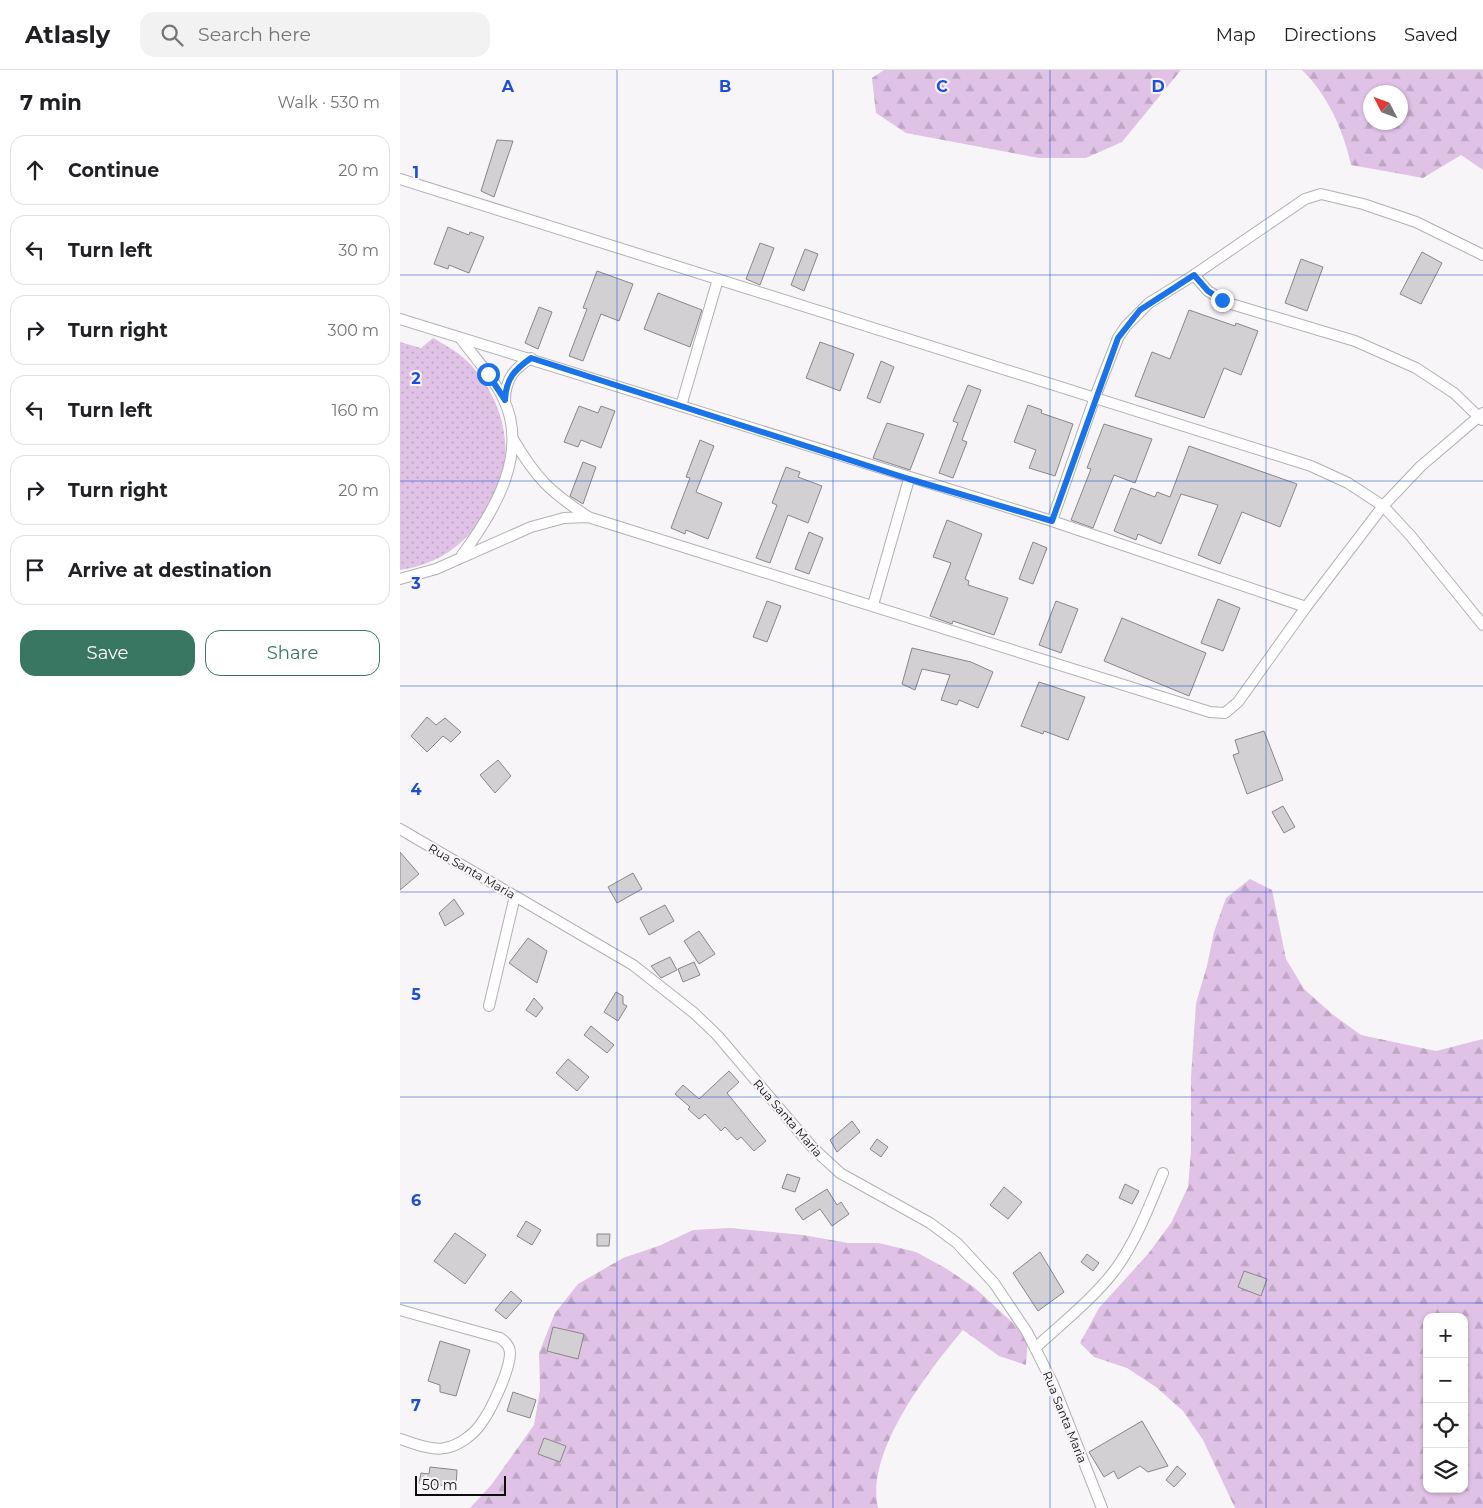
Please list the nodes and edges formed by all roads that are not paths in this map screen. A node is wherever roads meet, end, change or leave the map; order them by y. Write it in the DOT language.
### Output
graph roads {
  1 [pos="400,179"];
  2 [pos="1483,255"];
  3 [pos="1194,275"];
  4 [pos="718,279"];
  5 [pos="400,319"];
  6 [pos="461,339"];
  7 [pos="531,358"];
  8 [pos="1095,397"];
  9 [pos="505,400"];
  10 [pos="681,406"];
  11 [pos="1482,417"];
  12 [pos="512,439"];
  13 [pos="909,479"];
  14 [pos="1383,506"];
  15 [pos="588,517"];
  16 [pos="1052,521"];
  17 [pos="462,556"];
  18 [pos="400,579"];
  19 [pos="874,605"];
  20 [pos="1306,607"];
  21 [pos="1483,625"];
  22 [pos="400,829"];
  23 [pos="514,896"];
  24 [pos="489,1006"];
  25 [pos="1162,1173"];
  26 [pos="400,1310"];
  27 [pos="1035,1348"];
  28 [pos="400,1439"];
  29 [pos="1102,1508"];
  1 -- 4 [label="street"];
  2 -- 3 [label="street"];
  3 -- 8 [label="street"];
  3 -- 11 [label="street"];
  4 -- 8 [label="street"];
  4 -- 10 [label="street"];
  5 -- 6 [label="street"];
  6 -- 7 [label="street"];
  6 -- 9 [label="street"];
  7 -- 9 [label="street"];
  7 -- 10 [label="street"];
  8 -- 14 [label="street"];
  8 -- 16 [label="street"];
  9 -- 12 [label="street"];
  10 -- 13 [label="street"];
  11 -- 14 [label="street"];
  12 -- 15 [label="street"];
  12 -- 17 [label="street"];
  13 -- 16 [label="street"];
  13 -- 19 [label="street"];
  14 -- 20 [label="street"];
  14 -- 21 [label="street"];
  15 -- 17 [label="street"];
  15 -- 19 [label="street"];
  16 -- 20 [label="street"];
  17 -- 18 [label="street"];
  19 -- 20 [label="street"];
  22 -- 23 [label="street, Rua Santa Maria"];
  23 -- 24 [label="street"];
  23 -- 27 [label="street, Rua Santa Maria"];
  25 -- 27 [label="street"];
  26 -- 28 [label="street"];
  27 -- 29 [label="street, Rua Santa Maria"];
}
